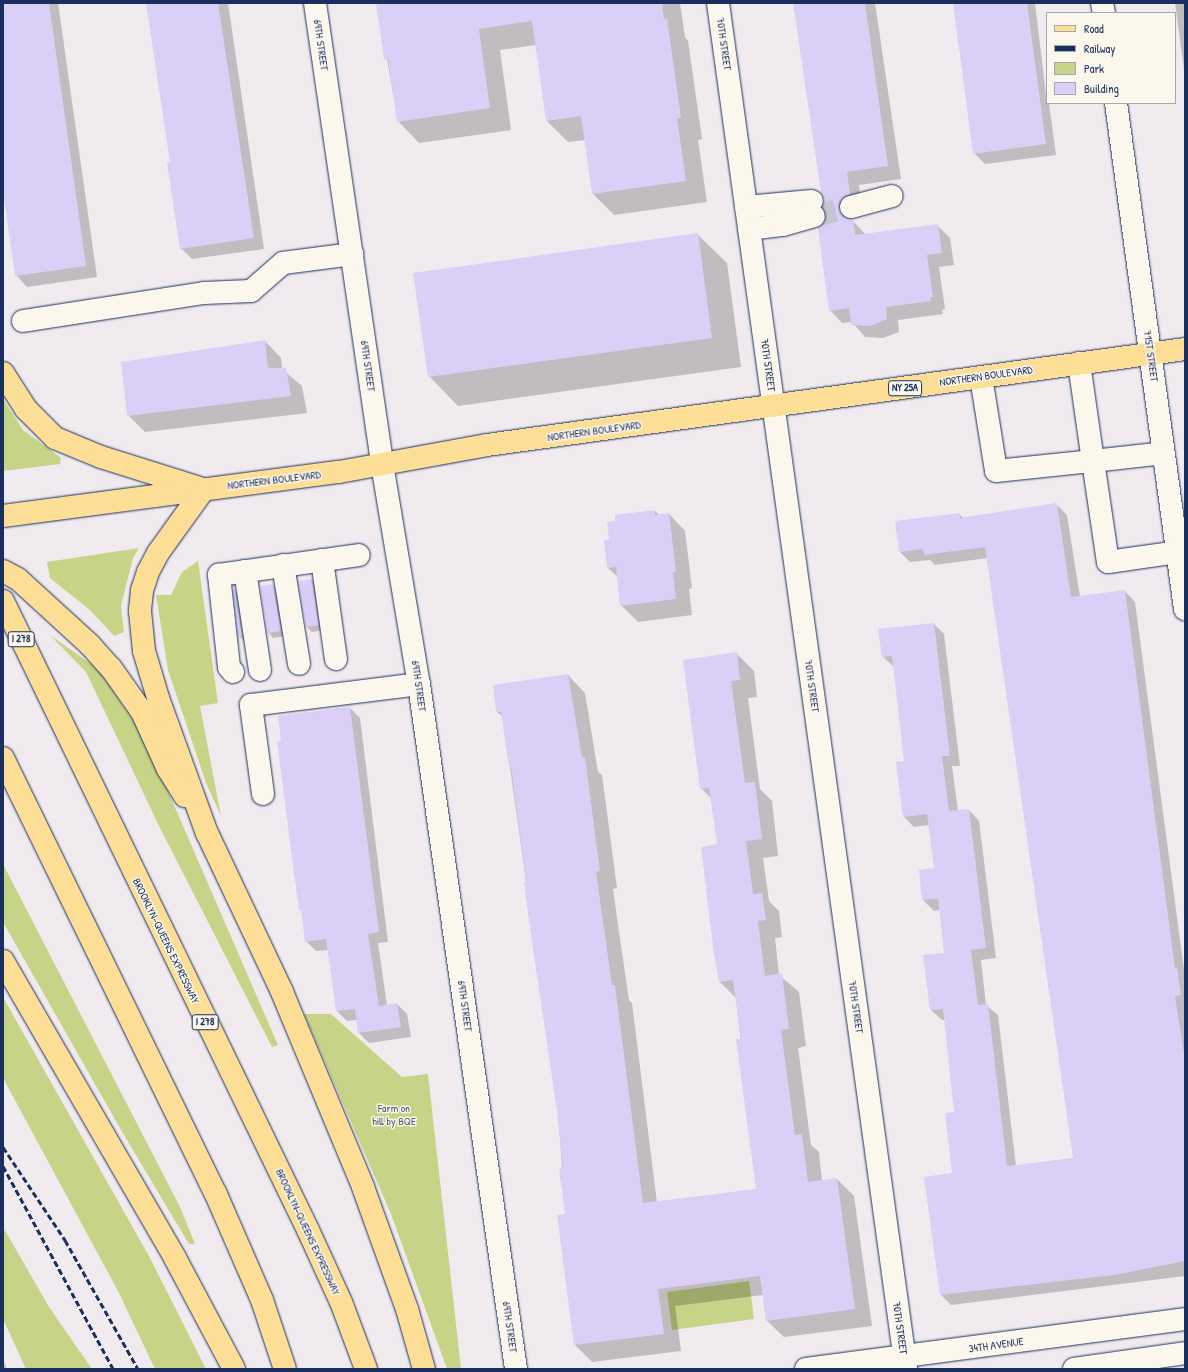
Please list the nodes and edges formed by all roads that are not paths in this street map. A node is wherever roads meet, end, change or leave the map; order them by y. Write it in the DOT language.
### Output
graph roads {
  1 [pos="315,3"];
  2 [pos="718,3"];
  3 [pos="1116,104"];
  4 [pos="746,207"];
  5 [pos="749,229"];
  6 [pos="352,254"];
  7 [pos="23,321"];
  8 [pos="1185,348"];
  9 [pos="1150,354"];
  10 [pos="1079,363"];
  11 [pos="3,373"];
  12 [pos="980,377"];
  13 [pos="774,406"];
  14 [pos="1164,454"];
  15 [pos="1093,461"];
  16 [pos="382,464"];
  17 [pos="204,489"];
  18 [pos="1177,489"];
  19 [pos="3,516"];
  20 [pos="1177,552"];
  21 [pos="359,555"];
  22 [pos="322,560"];
  23 [pos="283,566"];
  24 [pos="3,571"];
  25 [pos="245,571"];
  26 [pos="3,601"];
  27 [pos="1185,609"];
  28 [pos="336,659"];
  29 [pos="299,664"];
  30 [pos="260,670"];
  31 [pos="233,672"];
  32 [pos="419,684"];
  33 [pos="3,758"];
  34 [pos="263,794"];
  35 [pos="207,833"];
  36 [pos="3,961"];
  37 [pos="1185,1319"];
  38 [pos="1185,1354"];
  39 [pos="905,1362"];
  40 [pos="234,1369"];
  41 [pos="285,1369"];
  42 [pos="366,1369"];
  43 [pos="424,1369"];
  44 [pos="516,1369"];
  45 [pos="806,1369"];
  46 [pos="1074,1369"];
  1 -- 6 [label="street, 69TH STREET"];
  2 -- 4 [label="street, 70TH STREET"];
  3 -- 9 [label="street, 71ST STREET"];
  4 -- 5 [label="street, 70TH STREET"];
  4 -- 5 [label="street"];
  5 -- 13 [label="street, 70TH STREET"];
  6 -- 7 [label="street"];
  6 -- 16 [label="street, 69TH STREET"];
  8 -- 9 [label="main road, NORTHERN BOULEVARD / NY 25A"];
  9 -- 10 [label="main road, NORTHERN BOULEVARD / NY 25A"];
  9 -- 14 [label="street, 71ST STREET"];
  10 -- 12 [label="main road, NORTHERN BOULEVARD / NY 25A"];
  10 -- 15 [label="street"];
  11 -- 17 [label="main road"];
  12 -- 13 [label="main road, NORTHERN BOULEVARD / NY 25A"];
  12 -- 15 [label="street"];
  13 -- 16 [label="main road, NORTHERN BOULEVARD / NY 25A"];
  13 -- 39 [label="street, 70TH STREET"];
  14 -- 15 [label="street"];
  14 -- 18 [label="street, 71ST STREET"];
  15 -- 20 [label="street"];
  16 -- 17 [label="main road, NORTHERN BOULEVARD"];
  16 -- 32 [label="street, 69TH STREET"];
  17 -- 19 [label="main road, NORTHERN BOULEVARD"];
  17 -- 35 [label="main road"];
  18 -- 20 [label="street, 71ST STREET"];
  20 -- 27 [label="street, 71ST STREET"];
  21 -- 22 [label="street"];
  22 -- 23 [label="street"];
  22 -- 28 [label="street"];
  23 -- 25 [label="street"];
  23 -- 29 [label="street"];
  24 -- 35 [label="main road"];
  25 -- 30 [label="street"];
  25 -- 31 [label="street"];
  26 -- 42 [label="main road, BROOKLYN-QUEENS EXPRESSWAY / I 278"];
  32 -- 34 [label="street"];
  32 -- 44 [label="street, 69TH STREET"];
  33 -- 41 [label="main road"];
  35 -- 43 [label="main road"];
  36 -- 40 [label="main road"];
  37 -- 39 [label="street, 34TH AVENUE"];
  38 -- 46 [label="street"];
  39 -- 45 [label="street, 34TH AVENUE"];
}
